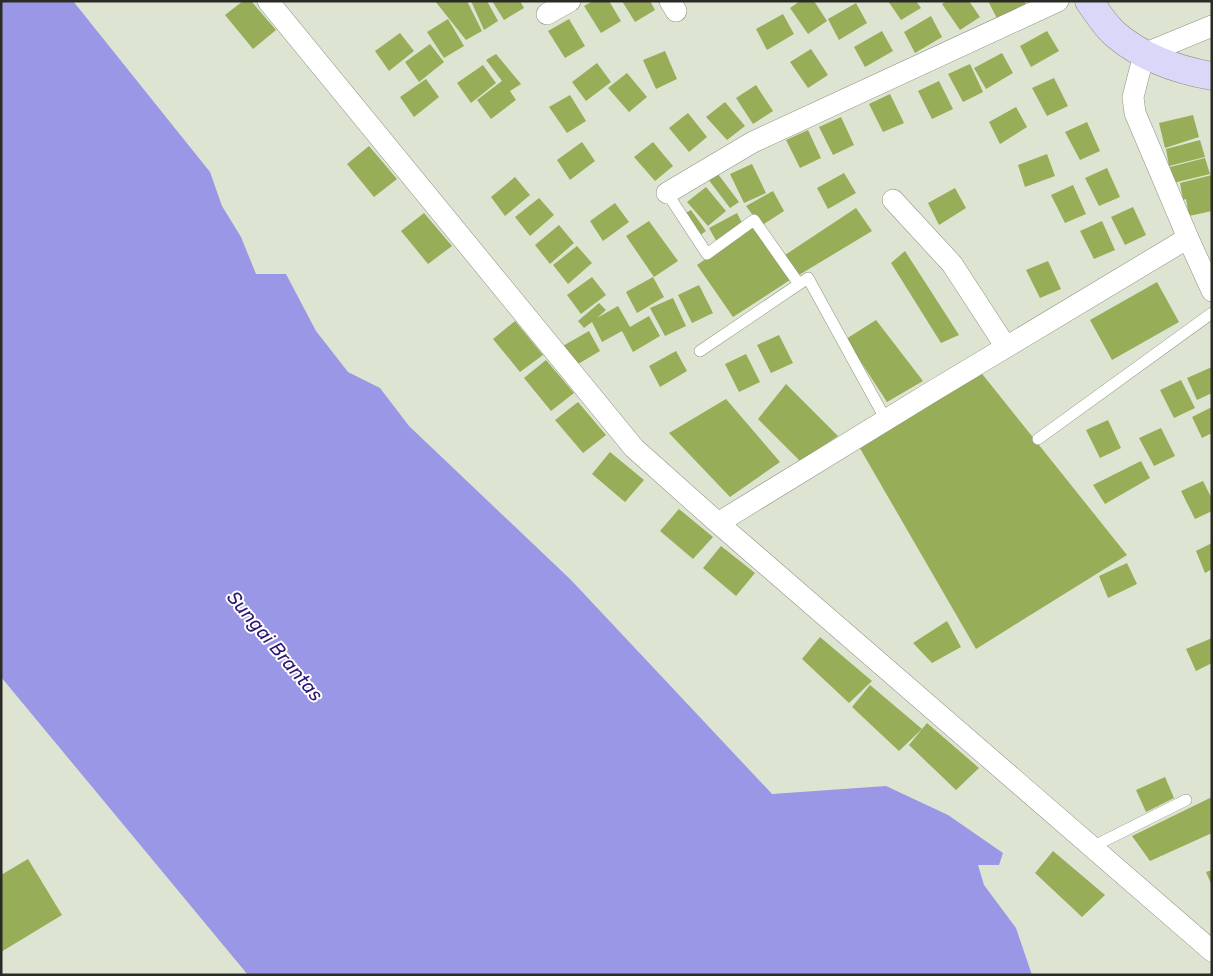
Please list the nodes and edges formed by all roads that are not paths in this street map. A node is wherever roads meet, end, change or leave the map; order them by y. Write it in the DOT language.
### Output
graph roads {
  1 [pos="268,1"];
  2 [pos="570,1"];
  3 [pos="1058,1"];
  4 [pos="1089,1"];
  5 [pos="547,14"];
  6 [pos="1212,26"];
  7 [pos="1144,54"];
  8 [pos="1212,76"];
  9 [pos="667,193"];
  10 [pos="893,200"];
  11 [pos="1188,238"];
  12 [pos="799,284"];
  13 [pos="1212,290"];
  14 [pos="1212,313"];
  15 [pos="1006,347"];
  16 [pos="700,351"];
  17 [pos="886,420"];
  18 [pos="1038,439"];
  19 [pos="718,523"];
  20 [pos="1186,800"];
  21 [pos="1092,847"];
  22 [pos="1212,952"];
  1 -- 19 [label="street"];
  2 -- 5 [label="street"];
  3 -- 9 [label="street"];
  4 -- 7 [label="main road"];
  6 -- 7 [label="street"];
  7 -- 8 [label="main road"];
  7 -- 11 [label="street"];
  9 -- 12 [label="lane"];
  10 -- 15 [label="street"];
  11 -- 13 [label="street"];
  11 -- 15 [label="street"];
  12 -- 16 [label="lane"];
  12 -- 17 [label="lane"];
  14 -- 18 [label="lane"];
  15 -- 17 [label="street"];
  17 -- 19 [label="street"];
  19 -- 21 [label="street"];
  20 -- 21 [label="lane"];
  21 -- 22 [label="street"];
}
